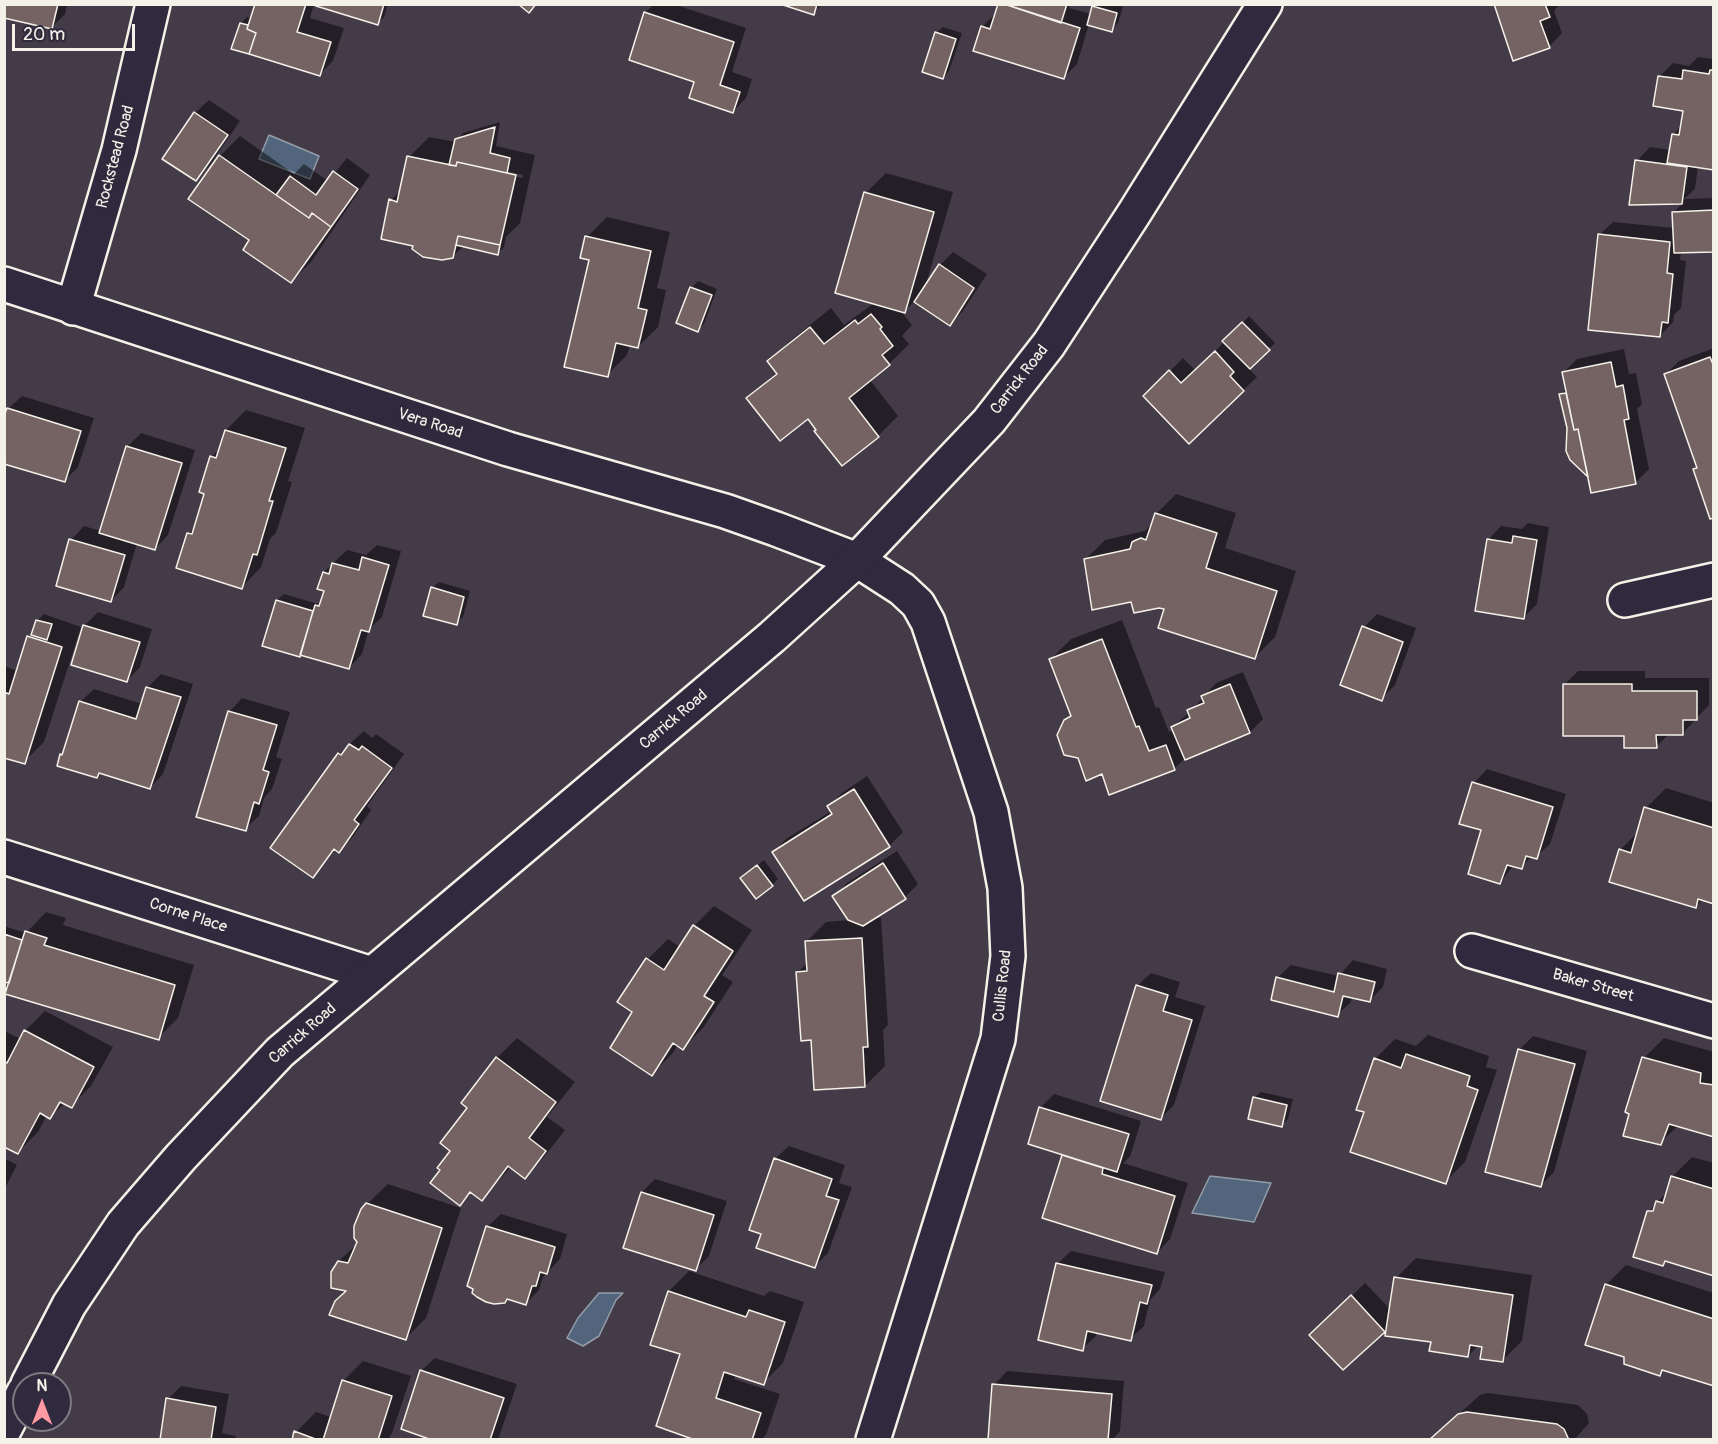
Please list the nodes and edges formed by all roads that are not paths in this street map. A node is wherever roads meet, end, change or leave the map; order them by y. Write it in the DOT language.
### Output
graph roads {
  1 [pos="153,4"];
  2 [pos="1265,4"];
  3 [pos="4,284"];
  4 [pos="73,308"];
  5 [pos="856,560"];
  6 [pos="1713,580"];
  7 [pos="1625,600"];
  8 [pos="4,857"];
  9 [pos="1472,951"];
  10 [pos="372,974"];
  11 [pos="1713,1022"];
  12 [pos="34,1372"];
  13 [pos="12,1415"];
  14 [pos="4,1431"];
  15 [pos="873,1440"];
  1 -- 4 [label="street, Rockstead Road"];
  2 -- 5 [label="street, Carrick Road"];
  3 -- 4 [label="street, Vera Road"];
  4 -- 5 [label="street, Vera Road"];
  5 -- 10 [label="street, Carrick Road"];
  5 -- 15 [label="street, Cullis Road"];
  6 -- 7 [label="street"];
  8 -- 10 [label="street, Corne Place"];
  9 -- 11 [label="street, Baker Street"];
  10 -- 12 [label="street, Carrick Road"];
  13 -- 14 [label="street"];
}
